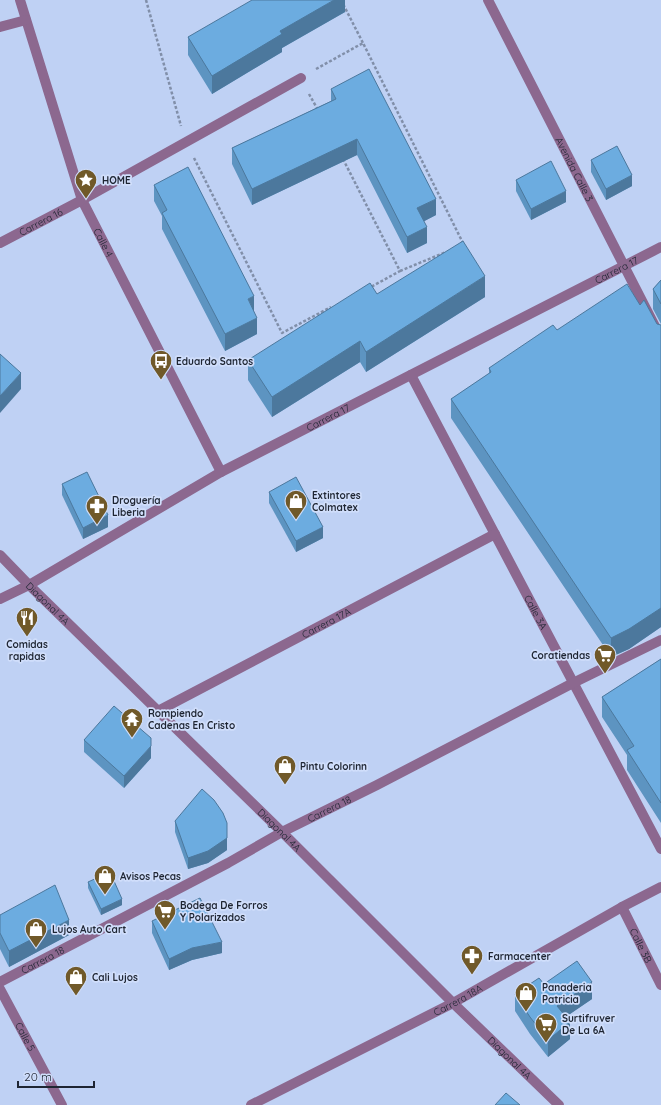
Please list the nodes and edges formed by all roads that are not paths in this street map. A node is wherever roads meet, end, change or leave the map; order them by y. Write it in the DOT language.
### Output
graph roads {
  1 [pos="20,0"];
  2 [pos="488,0"];
  3 [pos="26,20"];
  4 [pos="0,27"];
  5 [pos="301,78"];
  6 [pos="82,200"];
  7 [pos="0,243"];
  8 [pos="661,247"];
  9 [pos="624,266"];
  10 [pos="661,338"];
  11 [pos="411,375"];
  12 [pos="221,472"];
  13 [pos="495,534"];
  14 [pos="0,556"];
  15 [pos="29,585"];
  16 [pos="0,600"];
  17 [pos="661,640"];
  18 [pos="573,683"];
  19 [pos="158,711"];
  20 [pos="282,832"];
  21 [pos="661,849"];
  22 [pos="661,887"];
  23 [pos="622,907"];
  24 [pos="0,982"];
  25 [pos="661,985"];
  26 [pos="0,989"];
  27 [pos="453,1003"];
  28 [pos="62,1105"];
  29 [pos="251,1105"];
  30 [pos="559,1105"];
  1 -- 3 [label="street, Calle 4"];
  2 -- 9 [label="street, Avenida Calle 3"];
  3 -- 4 [label="street"];
  3 -- 6 [label="street, Calle 4"];
  5 -- 6 [label="street, Carrera 16"];
  6 -- 7 [label="street, Carrera 16"];
  6 -- 12 [label="street, Calle 4"];
  8 -- 9 [label="street, Carrera 17"];
  9 -- 10 [label="street, Avenida Calle 3"];
  9 -- 11 [label="street, Carrera 17"];
  11 -- 12 [label="street, Carrera 17"];
  11 -- 13 [label="street, Calle 3A"];
  12 -- 15 [label="street, Carrera 17"];
  13 -- 18 [label="street, Calle 3A"];
  13 -- 19 [label="street, Carrera 17A"];
  14 -- 15 [label="street, Diagonal 4A"];
  15 -- 16 [label="street, Carrera 17"];
  15 -- 19 [label="street, Diagonal 4A"];
  17 -- 18 [label="street, Carrera 18"];
  18 -- 20 [label="street, Carrera 18"];
  18 -- 21 [label="street, Calle 3A"];
  19 -- 20 [label="street, Diagonal 4A"];
  20 -- 24 [label="street, Carrera 18"];
  20 -- 27 [label="street, Diagonal 4A"];
  22 -- 23 [label="street, Carrera 18A"];
  23 -- 25 [label="street, Calle 3B"];
  23 -- 27 [label="street, Carrera 18A"];
  26 -- 28 [label="street, Calle 5"];
  27 -- 29 [label="street, Carrera 18A"];
  27 -- 30 [label="street, Diagonal 4A"];
}
